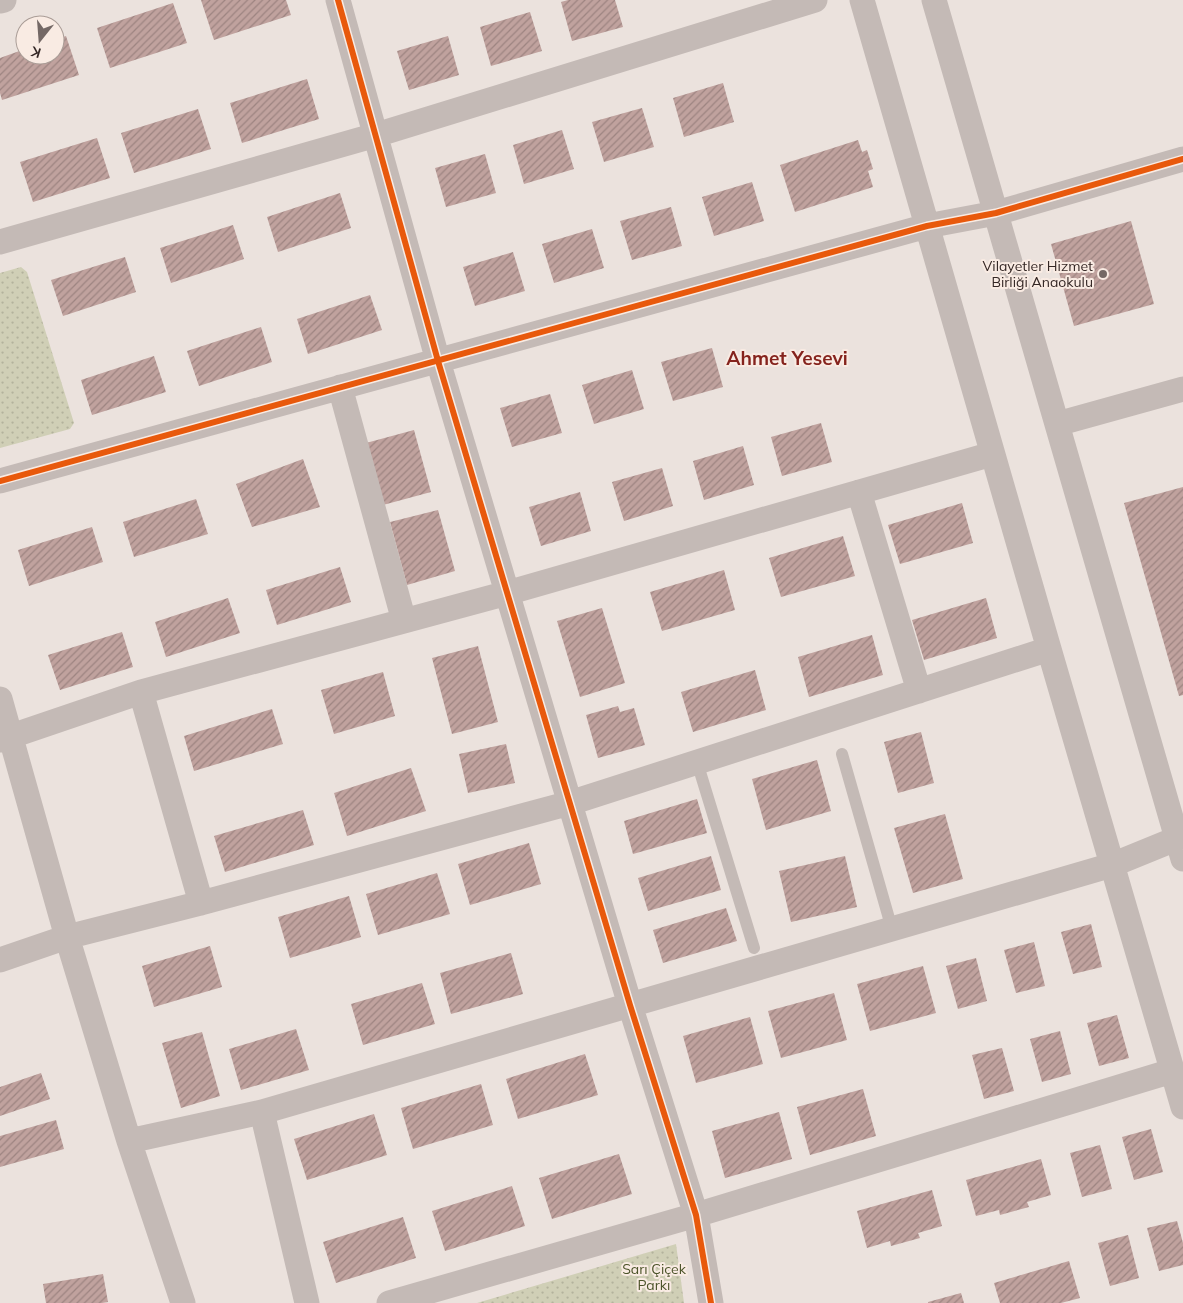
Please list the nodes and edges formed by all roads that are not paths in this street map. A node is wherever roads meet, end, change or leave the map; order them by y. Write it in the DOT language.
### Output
graph roads {
  1 [pos="4,0"];
  2 [pos="338,0"];
  3 [pos="815,0"];
  4 [pos="862,0"];
  5 [pos="934,0"];
  6 [pos="0,1"];
  7 [pos="376,135"];
  8 [pos="1183,159"];
  9 [pos="996,213"];
  10 [pos="927,226"];
  11 [pos="0,242"];
  12 [pos="438,361"];
  13 [pos="340,387"];
  14 [pos="1183,390"];
  15 [pos="1057,424"];
  16 [pos="992,454"];
  17 [pos="0,481"];
  18 [pos="859,492"];
  19 [pos="507,593"];
  20 [pos="404,621"];
  21 [pos="1049,649"];
  22 [pos="919,691"];
  23 [pos="141,692"];
  24 [pos="0,699"];
  25 [pos="5,739"];
  26 [pos="842,754"];
  27 [pos="697,762"];
  28 [pos="570,803"];
  29 [pos="1181,844"];
  30 [pos="1112,865"];
  31 [pos="201,903"];
  32 [pos="892,929"];
  33 [pos="67,937"];
  34 [pos="754,948"];
  35 [pos="0,960"];
  36 [pos="630,1005"];
  37 [pos="1172,1071"];
  38 [pos="1183,1107"];
  39 [pos="262,1112"];
  40 [pos="129,1141"];
  41 [pos="696,1215"];
  42 [pos="182,1303"];
  43 [pos="307,1303"];
  44 [pos="389,1303"];
  45 [pos="711,1303"];
  1 -- 6 [label="street"];
  2 -- 7 [label="street"];
  3 -- 7 [label="street"];
  4 -- 10 [label="street"];
  5 -- 9 [label="street"];
  7 -- 11 [label="street"];
  7 -- 12 [label="street"];
  8 -- 9 [label="street"];
  9 -- 10 [label="street"];
  9 -- 15 [label="street"];
  10 -- 12 [label="street"];
  10 -- 16 [label="street"];
  12 -- 13 [label="street"];
  12 -- 19 [label="street"];
  13 -- 17 [label="street"];
  13 -- 20 [label="street"];
  14 -- 15 [label="street"];
  15 -- 29 [label="street"];
  16 -- 18 [label="street"];
  16 -- 21 [label="street"];
  18 -- 19 [label="street"];
  18 -- 22 [label="street"];
  19 -- 20 [label="street"];
  19 -- 28 [label="street"];
  20 -- 23 [label="street"];
  21 -- 22 [label="street"];
  21 -- 30 [label="street"];
  22 -- 27 [label="street"];
  23 -- 25 [label="street"];
  23 -- 31 [label="street"];
  24 -- 25 [label="street"];
  25 -- 33 [label="street"];
  26 -- 32 [label="lane"];
  27 -- 28 [label="street"];
  27 -- 34 [label="lane"];
  28 -- 31 [label="street"];
  28 -- 36 [label="street"];
  29 -- 30 [label="street"];
  30 -- 32 [label="street"];
  30 -- 37 [label="street"];
  31 -- 33 [label="street"];
  32 -- 36 [label="street"];
  33 -- 35 [label="street"];
  33 -- 40 [label="street"];
  36 -- 39 [label="street"];
  36 -- 41 [label="street"];
  37 -- 38 [label="street"];
  37 -- 41 [label="street"];
  39 -- 40 [label="street"];
  39 -- 43 [label="street"];
  40 -- 42 [label="street"];
  41 -- 44 [label="street"];
  41 -- 45 [label="street"];
}
